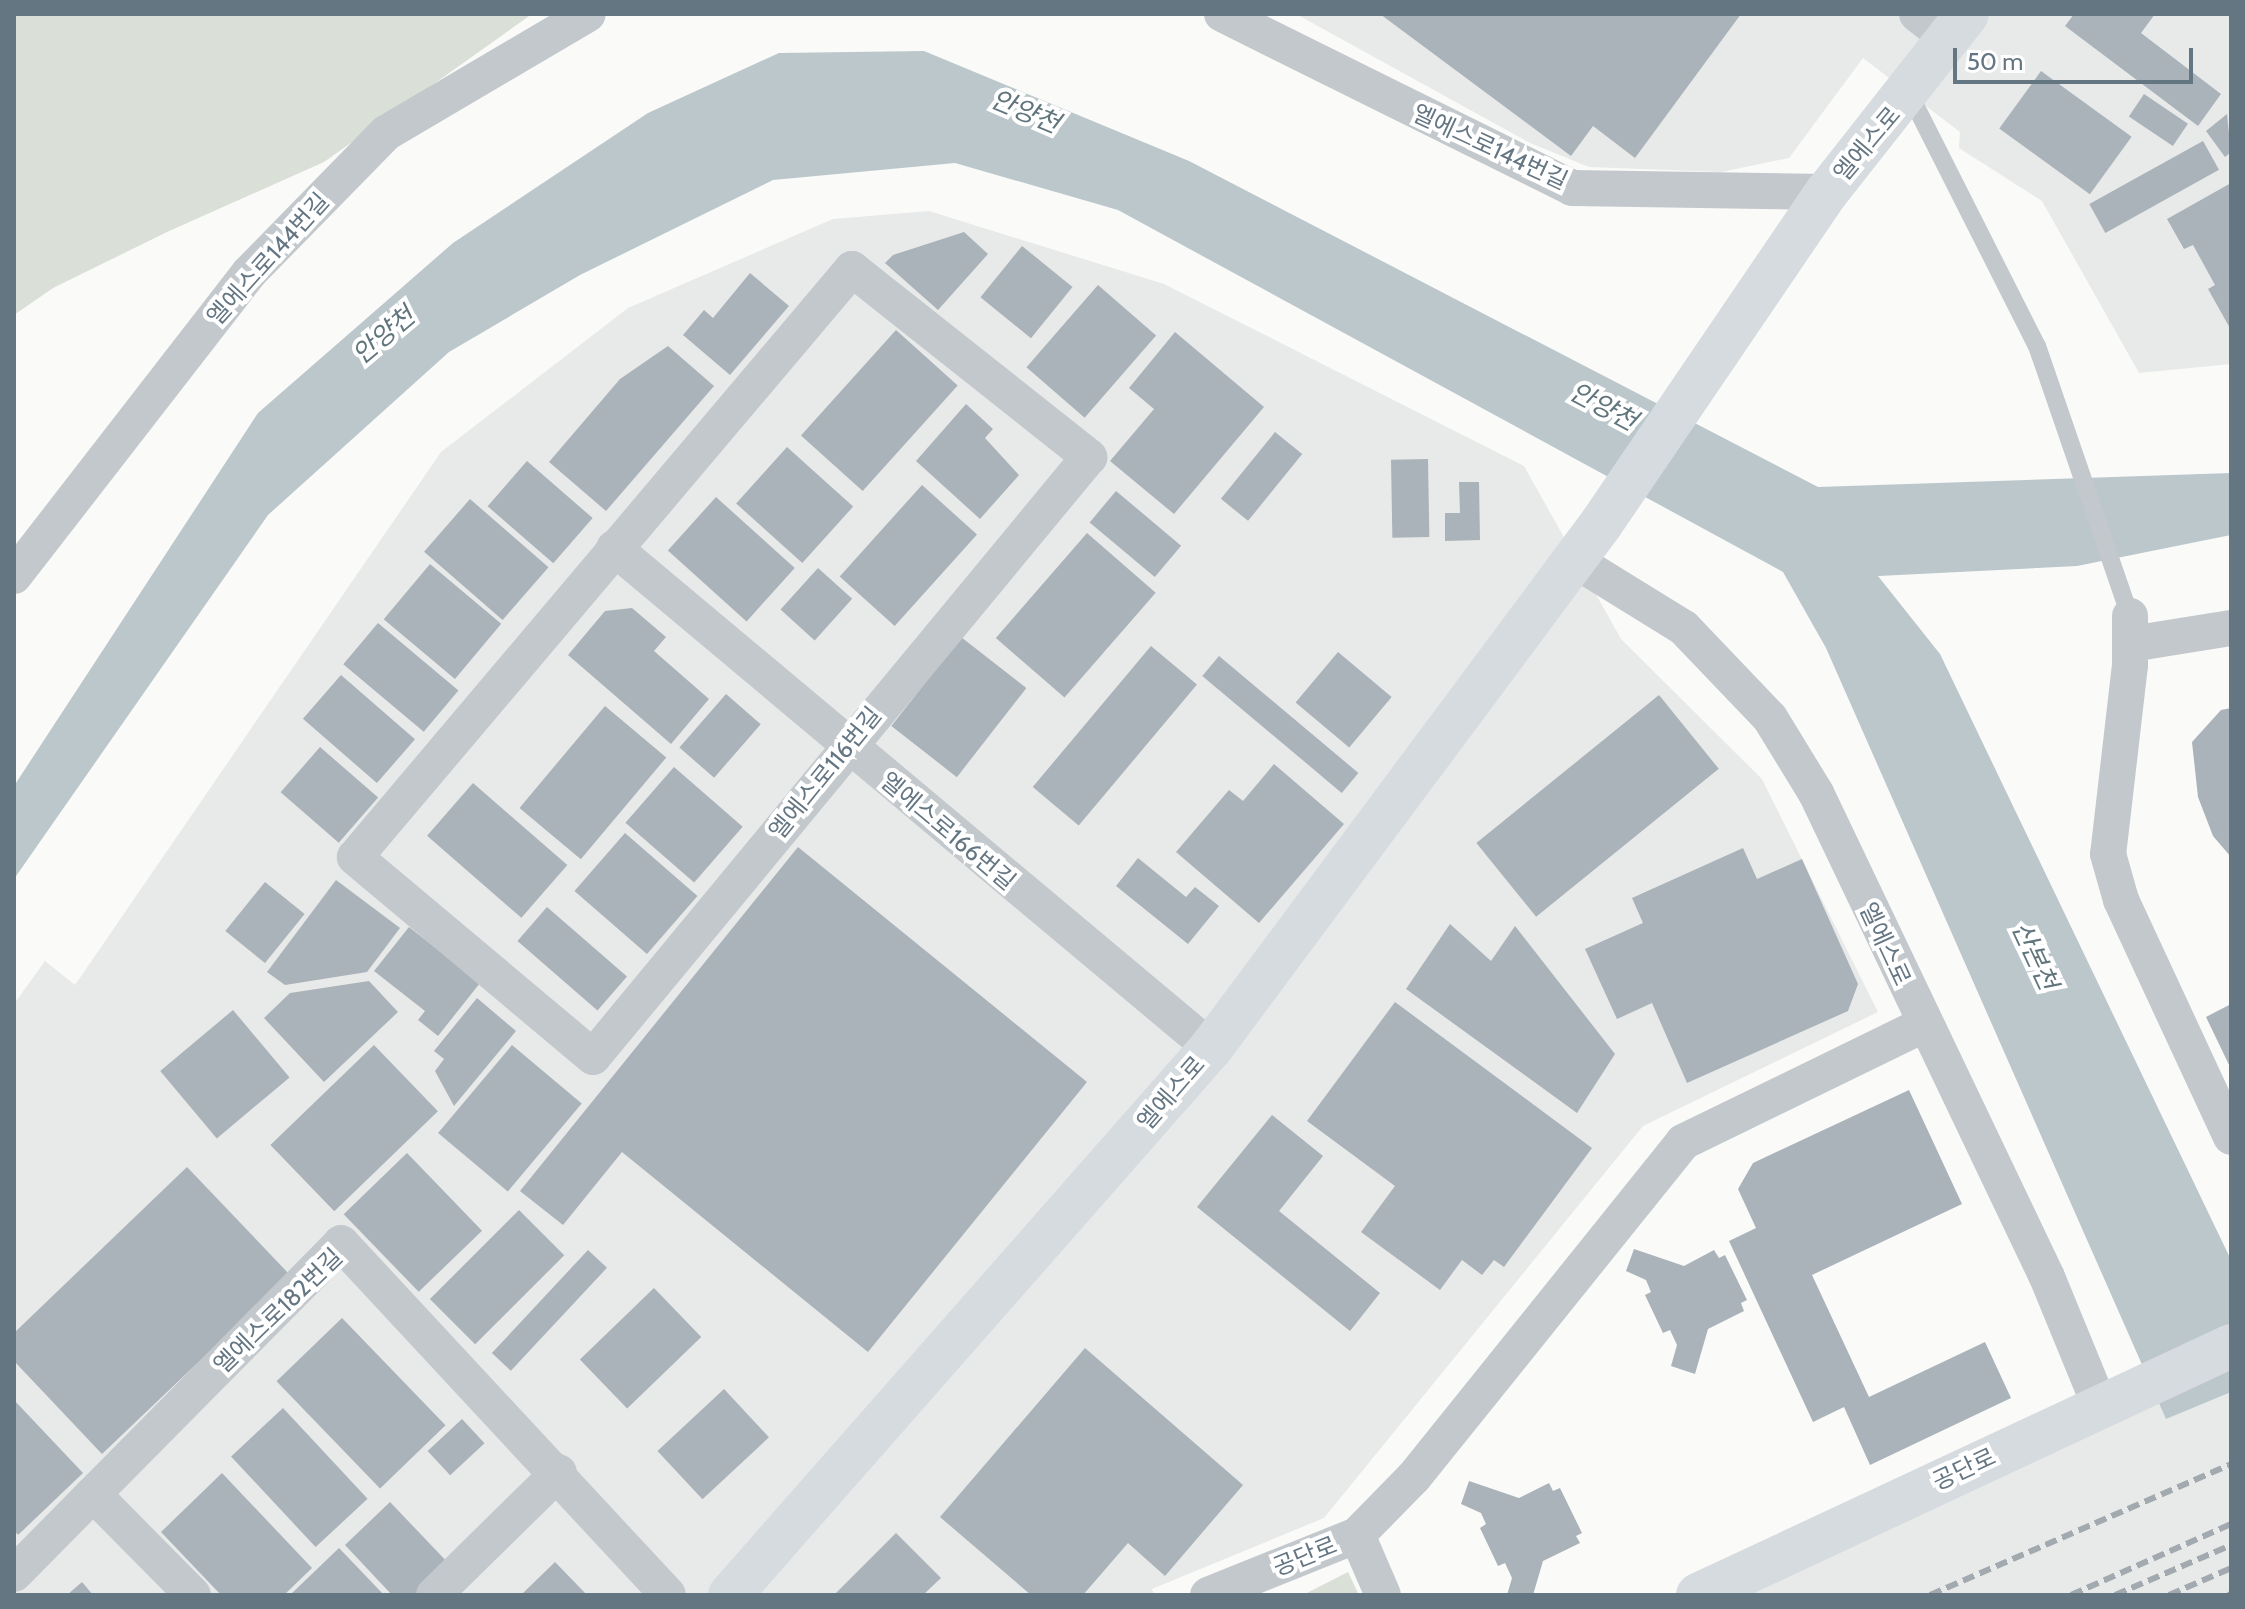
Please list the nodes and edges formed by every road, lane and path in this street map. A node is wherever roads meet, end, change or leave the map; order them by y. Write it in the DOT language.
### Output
graph roads {
  1 [pos="588,14"];
  2 [pos="1222,14"];
  3 [pos="1945,22"];
  4 [pos="1909,93"];
  5 [pos="1827,192"];
  6 [pos="614,548"];
  7 [pos="1574,560"];
  8 [pos="14,576"];
  9 [pos="2231,628"];
  10 [pos="2130,630"];
  11 [pos="846,747"];
  12 [pos="1923,1025"];
  13 [pos="1211,1048"];
  14 [pos="2231,1137"];
  15 [pos="2231,1346"];
  16 [pos="2114,1397"];
  17 [pos="559,1472"];
  18 [pos="93,1494"];
  19 [pos="1357,1535"];
  20 [pos="14,1574"];
  21 [pos="193,1595"];
  22 [pos="434,1595"];
  23 [pos="668,1595"];
  24 [pos="730,1595"];
  25 [pos="1208,1595"];
  26 [pos="1383,1595"];
  27 [pos="1698,1595"];
  1 -- 8 [label="street, 엘에스로144번길"];
  2 -- 5 [label="street, 엘에스로144번길"];
  3 -- 4 [label="street, 엘에스로"];
  4 -- 5 [label="street, 엘에스로"];
  4 -- 10 [label="lane"];
  5 -- 7 [label="street, 엘에스로"];
  6 -- 11 [label="street, 엘에스로166번길"];
  6 -- 11 [label="street, 엘에스로116번길"];
  6 -- 11 [label="street, 엘에스로116번길"];
  7 -- 12 [label="street, 엘에스로"];
  7 -- 13 [label="street, 엘에스로"];
  9 -- 10 [label="street"];
  10 -- 14 [label="street"];
  11 -- 13 [label="street, 엘에스로166번길"];
  12 -- 16 [label="street, 엘에스로"];
  12 -- 19 [label="street"];
  13 -- 24 [label="street, 엘에스로"];
  15 -- 16 [label="street, 공단로"];
  16 -- 27 [label="street, 공단로"];
  17 -- 18 [label="street, 엘에스로182번길"];
  17 -- 22 [label="street"];
  17 -- 23 [label="street, 엘에스로182번길"];
  18 -- 20 [label="street, 엘에스로182번길"];
  18 -- 21 [label="street"];
  19 -- 25 [label="street, 공단로"];
  19 -- 26 [label="street"];
}
